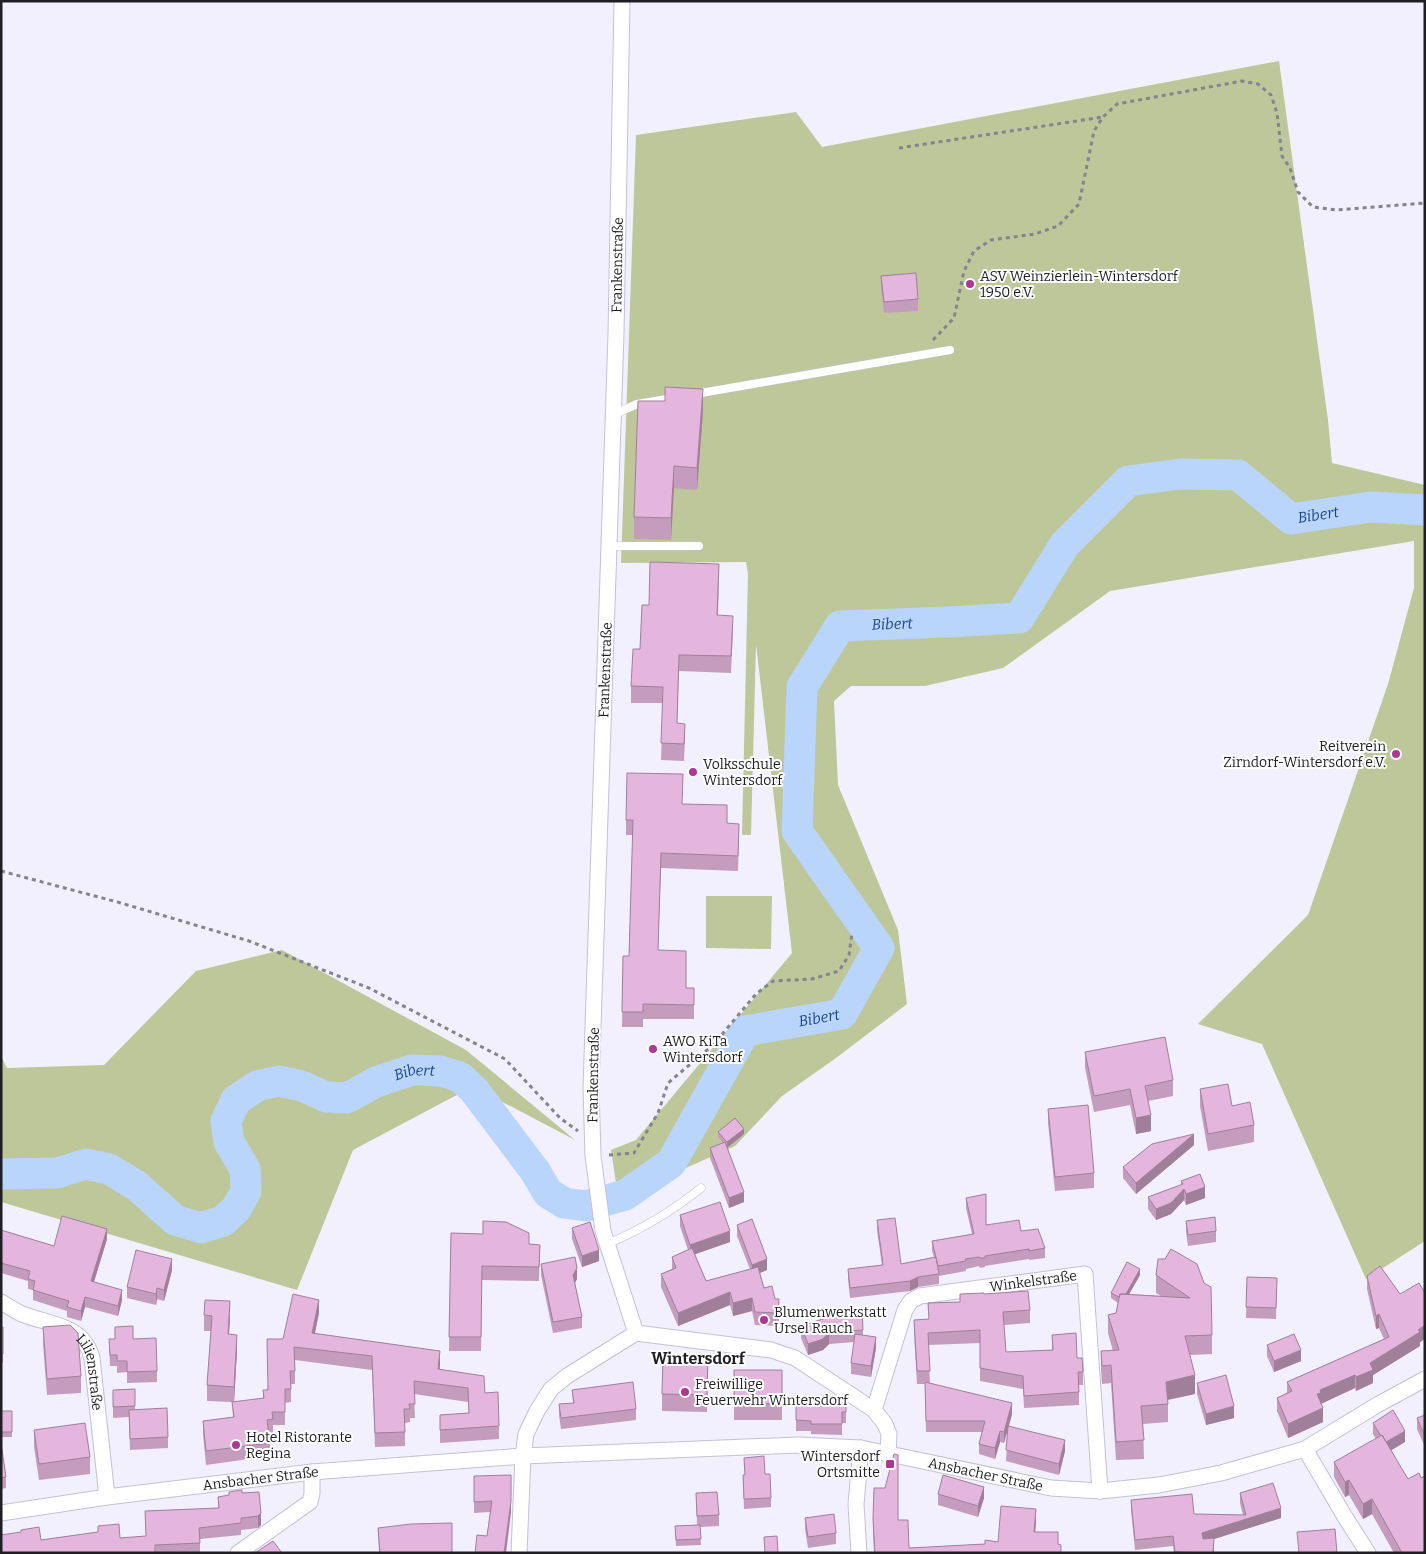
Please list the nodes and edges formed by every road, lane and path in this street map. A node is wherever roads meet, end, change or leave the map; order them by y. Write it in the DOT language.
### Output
graph roads {
  1 [pos="622,1"];
  2 [pos="1103,117"];
  3 [pos="899,148"];
  4 [pos="1425,202"];
  5 [pos="950,350"];
  6 [pos="920,356"];
  7 [pos="613,415"];
  8 [pos="609,546"];
  9 [pos="699,546"];
  10 [pos="1,871"];
  11 [pos="852,933"];
  12 [pos="593,1155"];
  13 [pos="701,1188"];
  14 [pos="605,1238"];
  15 [pos="1,1302"];
  16 [pos="636,1333"];
  17 [pos="1425,1379"];
  18 [pos="874,1410"];
  19 [pos="861,1448"];
  20 [pos="1305,1449"];
  21 [pos="888,1455"];
  22 [pos="523,1456"];
  23 [pos="312,1472"];
  24 [pos="1100,1491"];
  25 [pos="107,1497"];
  26 [pos="1,1513"];
  27 [pos="238,1553"];
  28 [pos="519,1553"];
  29 [pos="859,1553"];
  30 [pos="1368,1553"];
  1 -- 7 [label="street, Frankenstraße"];
  2 -- 3 [label="path"];
  2 -- 4 [label="path"];
  2 -- 6 [label="path"];
  5 -- 6 [label="lane"];
  6 -- 7 [label="lane"];
  7 -- 8 [label="street, Frankenstraße"];
  8 -- 9 [label="lane"];
  8 -- 12 [label="street, Frankenstraße"];
  10 -- 12 [label="path"];
  11 -- 12 [label="path"];
  12 -- 14 [label="street, Frankenstraße"];
  13 -- 14 [label="lane"];
  14 -- 16 [label="street, Frankenstraße"];
  15 -- 25 [label="street, Lilienstraße"];
  16 -- 18 [label="street"];
  16 -- 22 [label="street"];
  17 -- 20 [label="street, Ansbacher Straße"];
  18 -- 21 [label="street"];
  18 -- 24 [label="street, Winkelstraße"];
  19 -- 21 [label="street, Ansbacher Straße"];
  19 -- 22 [label="street, Ansbacher Straße"];
  19 -- 29 [label="street"];
  20 -- 24 [label="street, Ansbacher Straße"];
  20 -- 30 [label="street"];
  21 -- 24 [label="street, Ansbacher Straße"];
  22 -- 23 [label="street, Ansbacher Straße"];
  22 -- 28 [label="street"];
  23 -- 25 [label="street, Ansbacher Straße"];
  23 -- 27 [label="street"];
  25 -- 26 [label="street, Ansbacher Straße"];
}
